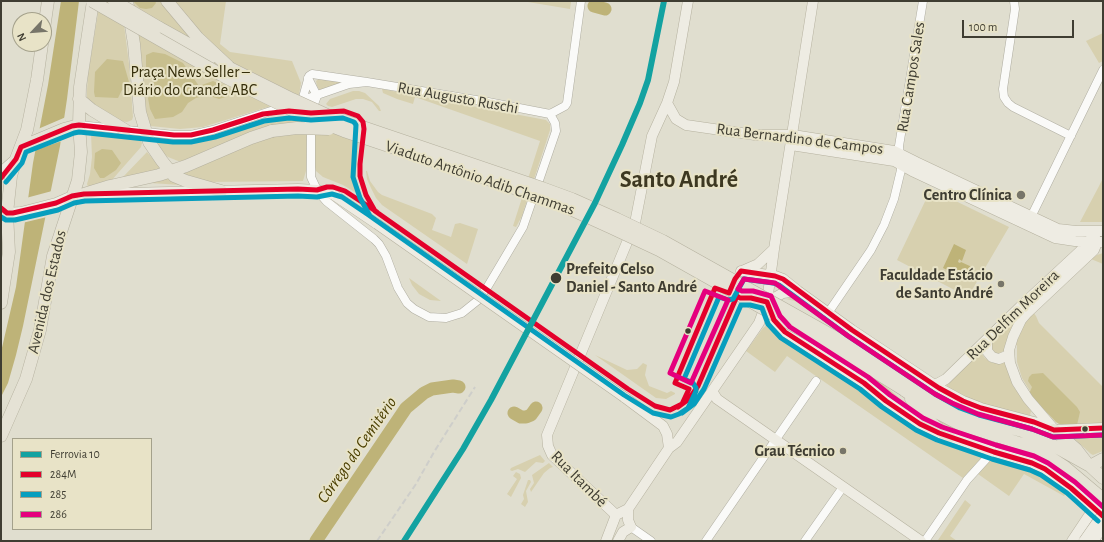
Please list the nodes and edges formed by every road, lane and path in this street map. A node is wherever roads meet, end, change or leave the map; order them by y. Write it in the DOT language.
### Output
graph roads {
  1 [pos="48,1"];
  2 [pos="92,1"];
  3 [pos="114,1"];
  4 [pos="127,1"];
  5 [pos="168,1"];
  6 [pos="175,1"];
  7 [pos="581,1"];
  8 [pos="688,1"];
  9 [pos="813,1"];
  10 [pos="923,1"];
  11 [pos="1014,1"];
  12 [pos="46,12"];
  13 [pos="182,19"];
  14 [pos="41,52"];
  15 [pos="230,68"];
  16 [pos="1103,70"];
  17 [pos="308,78"];
  18 [pos="367,82"];
  19 [pos="317,96"];
  20 [pos="79,100"];
  21 [pos="302,101"];
  22 [pos="667,102"];
  23 [pos="311,113"];
  24 [pos="263,114"];
  25 [pos="550,114"];
  26 [pos="79,125"];
  27 [pos="125,130"];
  28 [pos="344,131"];
  29 [pos="145,132"];
  30 [pos="1071,136"];
  31 [pos="792,140"];
  32 [pos="21,147"];
  33 [pos="900,153"];
  34 [pos="16,159"];
  35 [pos="901,164"];
  36 [pos="170,171"];
  37 [pos="1,172"];
  38 [pos="317,190"];
  39 [pos="221,191"];
  40 [pos="78,195"];
  41 [pos="4,212"];
  42 [pos="1031,217"];
  43 [pos="1099,231"];
  44 [pos="1062,240"];
  45 [pos="1096,242"];
  46 [pos="774,249"];
  47 [pos="1069,261"];
  48 [pos="770,275"];
  49 [pos="798,291"];
  50 [pos="767,302"];
  51 [pos="1,303"];
  52 [pos="828,312"];
  53 [pos="988,339"];
  54 [pos="1009,355"];
  55 [pos="816,382"];
  56 [pos="935,385"];
  57 [pos="908,386"];
  58 [pos="712,391"];
  59 [pos="1103,428"];
  60 [pos="1054,430"];
  61 [pos="1,436"];
  62 [pos="949,436"];
  63 [pos="776,440"];
  64 [pos="669,448"];
  65 [pos="994,452"];
  66 [pos="1103,458"];
  67 [pos="1090,466"];
  68 [pos="1103,478"];
  69 [pos="843,487"];
  70 [pos="1103,499"];
  71 [pos="628,509"];
  72 [pos="1100,513"];
  73 [pos="616,515"];
  74 [pos="1083,526"];
  75 [pos="631,527"];
  76 [pos="1103,527"];
  77 [pos="618,539"];
  78 [pos="1100,540"];
  79 [pos="606,541"];
  80 [pos="651,541"];
  81 [pos="706,541"];
  82 [pos="804,541"];
  83 [pos="921,541"];
  84 [pos="925,541"];
  85 [pos="1072,541"];
  86 [pos="1084,541"];
  1 -- 12 [label="highway"];
  2 -- 20 [label="highway, Avenida dos Estados"];
  2 -- 28 [label="highway, Viaduto Antônio Adib Chammas, bridge"];
  3 -- 15 [label="highway, Viaduto Antônio Adib Chammas, bridge"];
  4 -- 29 [label="highway"];
  5 -- 13 [label="highway"];
  6 -- 13 [label="highway"];
  7 -- 25 [label="street"];
  8 -- 22 [label="main road"];
  9 -- 31 [label="main road"];
  10 -- 33 [label="street, Rua Campos Sales"];
  11 -- 30 [label="street"];
  13 -- 15 [label="highway"];
  14 -- 32 [label="highway"];
  15 -- 57 [label="highway, Viaduto Antônio Adib Chammas, bridge"];
  16 -- 30 [label="street"];
  17 -- 18 [label="street, Rua Augusto Ruschi"];
  17 -- 19 [label="street"];
  17 -- 21 [label="street"];
  18 -- 19 [label="street, Rua Augusto Ruschi"];
  18 -- 25 [label="street, Rua Augusto Ruschi"];
  19 -- 21 [label="street, Rua Augusto Ruschi"];
  19 -- 23 [label="street"];
  20 -- 26 [label="highway, Avenida dos Estados"];
  20 -- 27 [label="highway"];
  21 -- 24 [label="street, Rua Augusto Ruschi"];
  22 -- 31 [label="main road, Rua Bernardino de Campos"];
  22 -- 73 [label="main road, Rua Itambé"];
  23 -- 24 [label="street"];
  23 -- 38 [label="street"];
  24 -- 29 [label="street, Rua Augusto Ruschi"];
  25 -- 38 [label="street"];
  26 -- 27 [label="street, Rua Augusto Ruschi"];
  26 -- 32 [label="highway"];
  26 -- 40 [label="highway, Avenida dos Estados"];
  27 -- 29 [label="street, Rua Augusto Ruschi"];
  28 -- 36 [label="highway, bridge"];
  28 -- 57 [label="highway, Viaduto Antônio Adib Chammas, bridge"];
  29 -- 36 [label="highway"];
  30 -- 42 [label="street"];
  31 -- 33 [label="main road, Rua Bernardino de Campos"];
  31 -- 35 [label="main road, Rua Bernardino de Campos"];
  31 -- 46 [label="main road"];
  32 -- 34 [label="highway"];
  33 -- 35 [label="street, Rua Campos Sales"];
  33 -- 42 [label="main road, Rua Bernardino de Campos"];
  34 -- 37 [label="main road"];
  34 -- 41 [label="highway"];
  35 -- 44 [label="main road, Rua Bernardino de Campos"];
  35 -- 52 [label="street, Rua Campos Sales"];
  36 -- 39 [label="highway"];
  36 -- 40 [label="highway"];
  38 -- 39 [label="main road"];
  38 -- 64 [label="main road, bridge"];
  39 -- 40 [label="main road"];
  40 -- 41 [label="main road"];
  40 -- 61 [label="highway, Avenida dos Estados"];
  41 -- 51 [label="highway"];
  42 -- 43 [label="main road, Rua Bernardino de Campos"];
  43 -- 45 [label="main road"];
  44 -- 45 [label="main road, Rua Bernardino de Campos"];
  44 -- 47 [label="main road"];
  45 -- 47 [label="main road, Rua Delfim Moreira"];
  45 -- 54 [label="main road, Rua Delfim Moreira"];
  46 -- 48 [label="main road"];
  46 -- 48 [label="main road"];
  47 -- 53 [label="main road, Rua Delfim Moreira"];
  48 -- 49 [label="main road"];
  48 -- 50 [label="main road"];
  49 -- 50 [label="main road"];
  49 -- 52 [label="main road"];
  50 -- 58 [label="main road"];
  50 -- 62 [label="main road"];
  52 -- 56 [label="main road"];
  53 -- 54 [label="main road"];
  53 -- 56 [label="main road, Rua Delfim Moreira"];
  54 -- 60 [label="main road"];
  55 -- 63 [label="street"];
  56 -- 60 [label="main road"];
  57 -- 62 [label="highway"];
  57 -- 67 [label="highway"];
  57 -- 70 [label="highway"];
  58 -- 63 [label="main road"];
  58 -- 64 [label="main road"];
  59 -- 60 [label="main road"];
  60 -- 67 [label="highway"];
  62 -- 65 [label="main road"];
  63 -- 69 [label="main road"];
  63 -- 81 [label="street"];
  64 -- 71 [label="main road"];
  65 -- 72 [label="main road"];
  65 -- 84 [label="street"];
  66 -- 67 [label="highway"];
  67 -- 68 [label="highway"];
  69 -- 82 [label="street"];
  69 -- 83 [label="main road"];
  71 -- 73 [label="main road"];
  71 -- 75 [label="main road"];
  72 -- 74 [label="main road"];
  72 -- 86 [label="main road, bridge"];
  73 -- 77 [label="main road"];
  73 -- 79 [label="main road"];
  74 -- 78 [label="main road"];
  74 -- 85 [label="main road"];
  75 -- 77 [label="main road"];
  75 -- 80 [label="street"];
  76 -- 78 [label="main road, bridge"];
}
